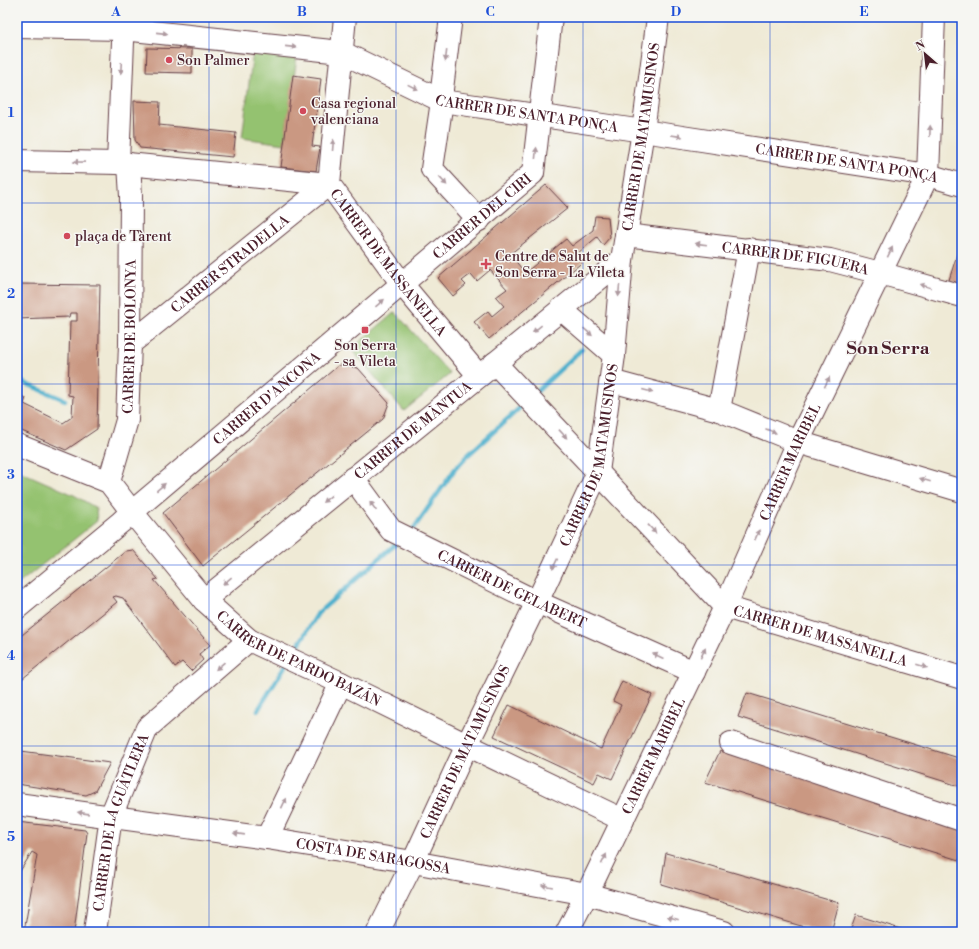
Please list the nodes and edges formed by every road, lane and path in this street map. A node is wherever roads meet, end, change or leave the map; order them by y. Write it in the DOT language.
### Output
graph roads {
  1 [pos="345,17"];
  2 [pos="451,17"];
  3 [pos="551,17"];
  4 [pos="658,17"];
  5 [pos="934,17"];
  6 [pos="123,23"];
  7 [pos="17,27"];
  8 [pos="341,52"];
  9 [pos="442,101"];
  10 [pos="540,115"];
  11 [pos="643,131"];
  12 [pos="17,161"];
  13 [pos="124,164"];
  14 [pos="928,176"];
  15 [pos="329,184"];
  16 [pos="962,185"];
  17 [pos="479,220"];
  18 [pos="626,235"];
  19 [pos="749,249"];
  20 [pos="622,260"];
  21 [pos="880,273"];
  22 [pos="402,284"];
  23 [pos="962,296"];
  24 [pos="561,309"];
  25 [pos="130,344"];
  26 [pos="614,355"];
  27 [pos="487,369"];
  28 [pos="610,381"];
  29 [pos="719,410"];
  30 [pos="798,442"];
  31 [pos="17,445"];
  32 [pos="598,472"];
  33 [pos="353,478"];
  34 [pos="109,482"];
  35 [pos="962,491"];
  36 [pos="132,512"];
  37 [pos="204,600"];
  38 [pos="537,602"];
  39 [pos="725,607"];
  40 [pos="17,608"];
  41 [pos="249,640"];
  42 [pos="694,672"];
  43 [pos="962,678"];
  44 [pos="341,683"];
  45 [pos="731,743"];
  46 [pos="467,746"];
  47 [pos="17,804"];
  48 [pos="111,816"];
  49 [pos="622,820"];
  50 [pos="962,820"];
  51 [pos="267,838"];
  52 [pos="413,862"];
  53 [pos="587,894"];
  54 [pos="95,932"];
  55 [pos="378,932"];
  56 [pos="567,932"];
  57 [pos="724,932"];
  1 -- 8 [label="street, CARRER DE MASSANELLA"];
  2 -- 9 [label="street, one-way"];
  3 -- 10 [label="street, CARRER DEL CIRI"];
  4 -- 11 [label="street, CARRER DE MATAMUSINOS"];
  14 -- 5 [label="street, CARRER MARIBEL, one-way"];
  6 -- 7 [label="street, CARRER DE SANTA PONÇA"];
  6 -- 8 [label="street, CARRER DE SANTA PONÇA, one-way"];
  6 -- 13 [label="street, CARRER DE BOLONYA, one-way"];
  8 -- 9 [label="street, CARRER DE SANTA PONÇA, one-way"];
  15 -- 8 [label="street, CARRER DE MASSANELLA, one-way"];
  9 -- 10 [label="street, CARRER DE SANTA PONÇA"];
  9 -- 17 [label="street, one-way"];
  10 -- 11 [label="street, CARRER DE SANTA PONÇA"];
  17 -- 10 [label="street, CARRER DEL CIRI, one-way"];
  11 -- 14 [label="street, CARRER DE SANTA PONÇA, one-way"];
  11 -- 18 [label="street, CARRER DE MATAMUSINOS"];
  13 -- 12 [label="street, one-way"];
  13 -- 15 [label="street"];
  13 -- 25 [label="street, CARRER DE BOLONYA"];
  14 -- 16 [label="street, CARRER DE SANTA PONÇA"];
  21 -- 14 [label="street, CARRER MARIBEL, one-way"];
  15 -- 22 [label="street, CARRER DE MASSANELLA"];
  15 -- 25 [label="street, CARRER STRADELLA"];
  17 -- 22 [label="street, CARRER DEL CIRI"];
  19 -- 18 [label="street, CARRER DE FIGUERA, one-way"];
  18 -- 20 [label="street, CARRER DE MATAMUSINOS"];
  19 -- 21 [label="street, CARRER DE FIGUERA"];
  19 -- 29 [label="street"];
  20 -- 24 [label="street, CARRER DE MÀNTUA"];
  20 -- 26 [label="street, CARRER DE MATAMUSINOS, one-way"];
  23 -- 21 [label="street, CARRER DE FIGUERA, one-way"];
  30 -- 21 [label="street, CARRER MARIBEL, one-way"];
  22 -- 27 [label="street, CARRER DE MASSANELLA"];
  36 -- 22 [label="street, CARRER D'ANCONA, one-way"];
  24 -- 26 [label="street, one-way"];
  24 -- 27 [label="street, CARRER DE MÀNTUA, one-way"];
  25 -- 34 [label="street, CARRER DE BOLONYA"];
  26 -- 28 [label="street, CARRER DE MATAMUSINOS"];
  27 -- 32 [label="street, CARRER DE MASSANELLA, one-way"];
  27 -- 33 [label="street, CARRER DE MÀNTUA"];
  28 -- 29 [label="street, one-way"];
  28 -- 32 [label="street, CARRER DE MATAMUSINOS"];
  29 -- 30 [label="street, one-way"];
  35 -- 30 [label="street, one-way"];
  39 -- 30 [label="street, CARRER MARIBEL, one-way"];
  31 -- 34 [label="street"];
  32 -- 38 [label="street, CARRER DE MATAMUSINOS, one-way"];
  32 -- 39 [label="street, CARRER DE MASSANELLA, one-way"];
  33 -- 37 [label="street, CARRER DE MÀNTUA, one-way"];
  38 -- 33 [label="street, CARRER DE GELABERT, one-way"];
  34 -- 36 [label="street, CARRER DE PARDO BAZÁN"];
  36 -- 37 [label="street, CARRER DE PARDO BAZÁN"];
  36 -- 40 [label="street, CARRER D'ANCONA"];
  37 -- 41 [label="street, CARRER DE PARDO BAZÁN"];
  42 -- 38 [label="street, CARRER DE GELABERT, one-way"];
  38 -- 46 [label="street, CARRER DE MATAMUSINOS"];
  42 -- 39 [label="street, CARRER MARIBEL, one-way"];
  39 -- 43 [label="street, CARRER DE MASSANELLA, one-way"];
  41 -- 44 [label="street, CARRER DE PARDO BAZÁN"];
  41 -- 48 [label="street, CARRER DE LA GUÀTLERA, one-way"];
  42 -- 49 [label="street, CARRER MARIBEL"];
  44 -- 46 [label="street, CARRER DE PARDO BAZÁN"];
  51 -- 44 [label="street, one-way"];
  45 -- 50 [label="street"];
  46 -- 49 [label="street, CARRER DE PARDO BAZÁN"];
  46 -- 52 [label="street, CARRER DE MATAMUSINOS"];
  48 -- 47 [label="street, COSTA DE SARAGOSSA, one-way"];
  51 -- 48 [label="street, COSTA DE SARAGOSSA, one-way"];
  48 -- 54 [label="street, CARRER DE LA GUÀTLERA"];
  53 -- 49 [label="street, CARRER MARIBEL, one-way"];
  51 -- 52 [label="street, COSTA DE SARAGOSSA"];
  53 -- 52 [label="street, COSTA DE SARAGOSSA, one-way"];
  52 -- 55 [label="street, CARRER DE MATAMUSINOS"];
  53 -- 56 [label="street, CARRER MARIBEL"];
  57 -- 53 [label="street, COSTA DE SARAGOSSA, one-way"];
}
